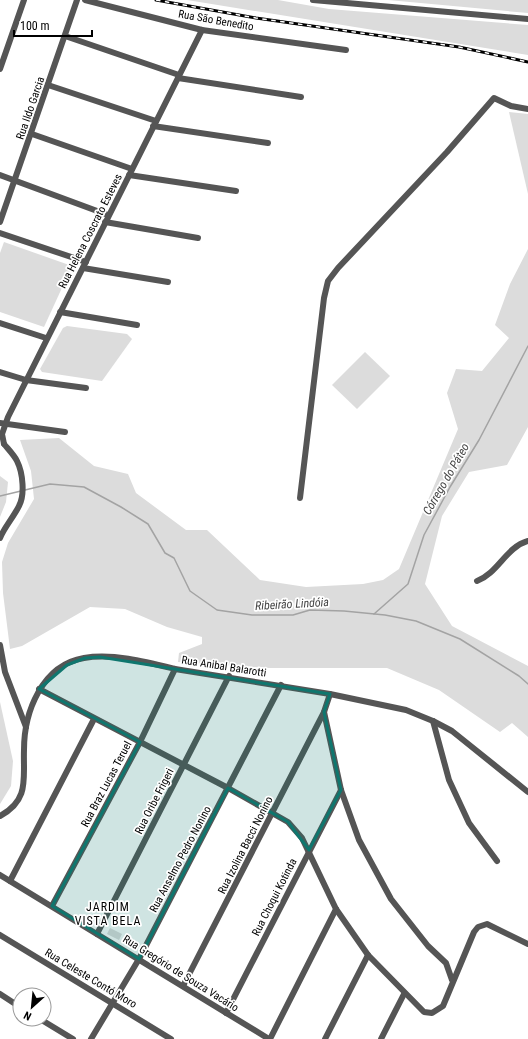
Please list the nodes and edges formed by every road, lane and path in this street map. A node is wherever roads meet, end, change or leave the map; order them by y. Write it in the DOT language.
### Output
graph roads {
  1 [pos="24,0"];
  2 [pos="77,0"];
  3 [pos="85,0"];
  4 [pos="313,0"];
  5 [pos="327,1"];
  6 [pos="528,19"];
  7 [pos="202,30"];
  8 [pos="65,36"];
  9 [pos="346,50"];
  10 [pos="2,52"];
  11 [pos="0,69"];
  12 [pos="179,76"];
  13 [pos="48,85"];
  14 [pos="301,97"];
  15 [pos="528,109"];
  16 [pos="154,124"];
  17 [pos="32,134"];
  18 [pos="268,143"];
  19 [pos="131,172"];
  20 [pos="0,175"];
  21 [pos="15,181"];
  22 [pos="236,191"];
  23 [pos="108,215"];
  24 [pos="0,222"];
  25 [pos="105,222"];
  26 [pos="0,233"];
  27 [pos="198,238"];
  28 [pos="86,262"];
  29 [pos="83,268"];
  30 [pos="168,282"];
  31 [pos="60,312"];
  32 [pos="0,323"];
  33 [pos="136,325"];
  34 [pos="46,338"];
  35 [pos="0,372"];
  36 [pos="26,380"];
  37 [pos="86,388"];
  38 [pos="2,424"];
  39 [pos="65,432"];
  40 [pos="2,444"];
  41 [pos="300,498"];
  42 [pos="0,538"];
  43 [pos="528,541"];
  44 [pos="477,581"];
  45 [pos="0,645"];
  46 [pos="175,669"];
  47 [pos="229,676"];
  48 [pos="281,685"];
  49 [pos="39,689"];
  50 [pos="330,694"];
  51 [pos="324,712"];
  52 [pos="94,719"];
  53 [pos="433,721"];
  54 [pos="26,727"];
  55 [pos="140,742"];
  56 [pos="184,766"];
  57 [pos="228,788"];
  58 [pos="341,790"];
  59 [pos="528,792"];
  60 [pos="273,812"];
  61 [pos="0,816"];
  62 [pos="309,850"];
  63 [pos="497,861"];
  64 [pos="0,875"];
  65 [pos="10,881"];
  66 [pos="52,906"];
  67 [pos="336,909"];
  68 [pos="97,934"];
  69 [pos="0,935"];
  70 [pos="528,944"];
  71 [pos="368,955"];
  72 [pos="139,959"];
  73 [pos="452,980"];
  74 [pos="183,986"];
  75 [pos="0,994"];
  76 [pos="404,994"];
  77 [pos="12,1001"];
  78 [pos="113,1003"];
  79 [pos="226,1013"];
  80 [pos="52,1026"];
  81 [pos="73,1039"];
  82 [pos="92,1039"];
  83 [pos="171,1039"];
  84 [pos="269,1039"];
  85 [pos="325,1039"];
  86 [pos="381,1039"];
  1 -- 10 [label="street"];
  2 -- 8 [label="street, Rua Ildo Garcia"];
  3 -- 7 [label="street, Rua São Benedito"];
  4 -- 5 [label="street"];
  5 -- 6 [label="street"];
  7 -- 9 [label="street, Rua São Benedito"];
  7 -- 12 [label="street, Rua Helena Coscrato Esteves"];
  8 -- 12 [label="street"];
  8 -- 13 [label="street, Rua Ildo Garcia"];
  10 -- 11 [label="street"];
  12 -- 14 [label="street"];
  12 -- 16 [label="street, Rua Helena Coscrato Esteves"];
  13 -- 16 [label="street"];
  13 -- 17 [label="street, Rua Ildo Garcia"];
  15 -- 41 [label="street"];
  16 -- 18 [label="street"];
  16 -- 19 [label="street, Rua Helena Coscrato Esteves"];
  17 -- 19 [label="street"];
  17 -- 21 [label="street, Rua Ildo Garcia"];
  19 -- 22 [label="street"];
  19 -- 23 [label="street, Rua Helena Coscrato Esteves"];
  20 -- 21 [label="street"];
  21 -- 23 [label="street"];
  21 -- 24 [label="street, Rua Ildo Garcia"];
  23 -- 25 [label="street, Rua Helena Coscrato Esteves"];
  25 -- 27 [label="street"];
  25 -- 28 [label="street, Rua Helena Coscrato Esteves"];
  26 -- 28 [label="street"];
  28 -- 29 [label="street, Rua Helena Coscrato Esteves"];
  29 -- 30 [label="street"];
  29 -- 31 [label="street, Rua Helena Coscrato Esteves"];
  31 -- 33 [label="street"];
  31 -- 34 [label="street, Rua Helena Coscrato Esteves"];
  32 -- 34 [label="street"];
  34 -- 36 [label="street, Rua Helena Coscrato Esteves"];
  35 -- 36 [label="street"];
  36 -- 37 [label="street"];
  36 -- 38 [label="street, Rua Helena Coscrato Esteves"];
  38 -- 39 [label="street"];
  38 -- 40 [label="street, Rua Helena Coscrato Esteves"];
  40 -- 42 [label="street"];
  43 -- 44 [label="street"];
  45 -- 54 [label="street"];
  46 -- 47 [label="street, Rua Anibal Balarotti"];
  46 -- 49 [label="street, Rua Anibal Balarotti"];
  46 -- 55 [label="street, Rua Braz Lucas Teruel"];
  47 -- 48 [label="street, Rua Anibal Balarotti"];
  47 -- 56 [label="street, Rua Oribe Frigeri"];
  48 -- 50 [label="street, Rua Anibal Balarotti"];
  48 -- 57 [label="street, Rua Anselmo Pedro Nonino"];
  49 -- 52 [label="street"];
  49 -- 54 [label="street, Rua Anibal Balarotti"];
  50 -- 51 [label="street, Rua Izolina Bacci Nonino"];
  50 -- 53 [label="street, Rua Anibal Balarotti"];
  51 -- 58 [label="street"];
  51 -- 60 [label="street, Rua Izolina Bacci Nonino"];
  52 -- 55 [label="street"];
  52 -- 65 [label="street"];
  53 -- 59 [label="street, Rua Anibal Balarotti"];
  53 -- 63 [label="street"];
  54 -- 61 [label="street, Rua Anibal Balarotti"];
  55 -- 56 [label="street"];
  55 -- 66 [label="street, Rua Braz Lucas Teruel"];
  56 -- 57 [label="street"];
  56 -- 68 [label="street, Rua Oribe Frigeri"];
  57 -- 60 [label="street"];
  57 -- 72 [label="street, Rua Anselmo Pedro Nonino"];
  58 -- 62 [label="street, Rua Choqui Kotinda"];
  58 -- 73 [label="street"];
  60 -- 62 [label="street"];
  60 -- 74 [label="street, Rua Izolina Bacci Nonino"];
  62 -- 67 [label="street"];
  62 -- 79 [label="street, Rua Choqui Kotinda"];
  64 -- 65 [label="street, Rua Gregório de Souza Vacário"];
  65 -- 66 [label="street, Rua Gregório de Souza Vacário"];
  66 -- 68 [label="street, Rua Gregório de Souza Vacário"];
  67 -- 71 [label="street"];
  67 -- 84 [label="street"];
  68 -- 72 [label="street, Rua Gregório de Souza Vacário"];
  69 -- 78 [label="street, Rua Celeste Contó Moro"];
  70 -- 73 [label="street"];
  71 -- 76 [label="street"];
  71 -- 85 [label="street"];
  72 -- 74 [label="street, Rua Gregório de Souza Vacário"];
  72 -- 78 [label="street, Rua Anselmo Pedro Nonino"];
  73 -- 76 [label="street"];
  74 -- 79 [label="street, Rua Gregório de Souza Vacário"];
  75 -- 77 [label="street"];
  76 -- 86 [label="street"];
  78 -- 82 [label="street, Rua Anselmo Pedro Nonino"];
  78 -- 83 [label="street, Rua Celeste Contó Moro"];
  79 -- 84 [label="street, Rua Gregório de Souza Vacário"];
  80 -- 81 [label="street"];
}
